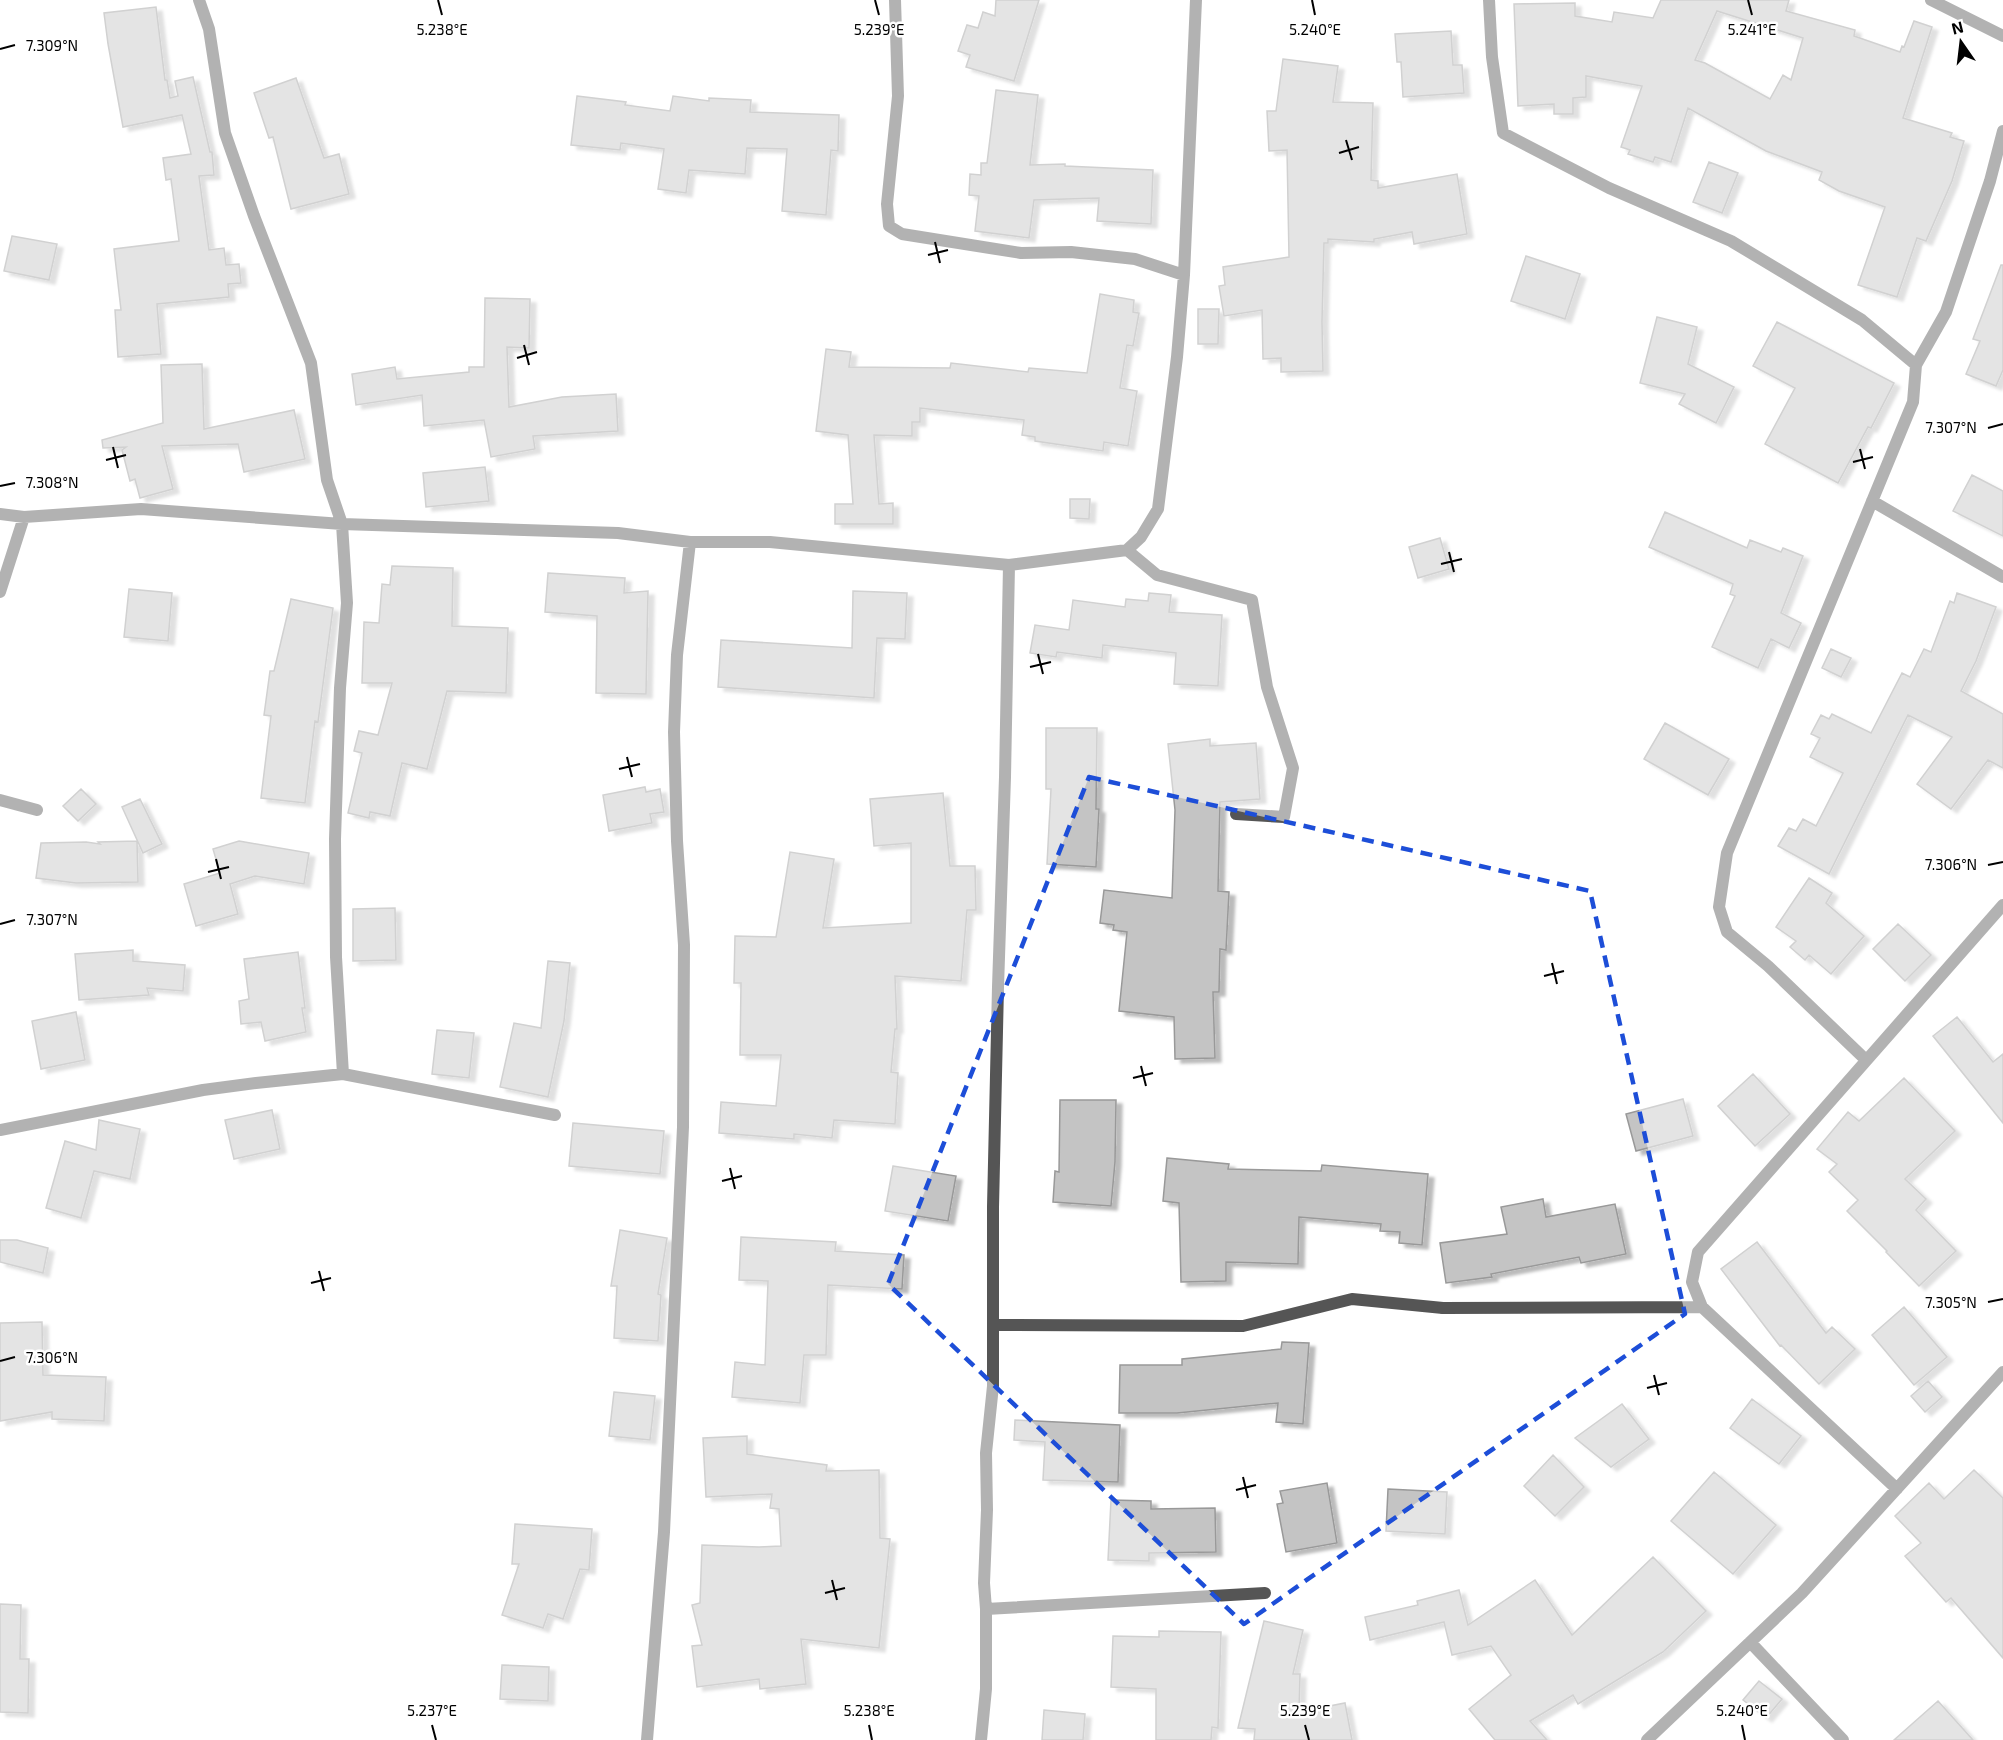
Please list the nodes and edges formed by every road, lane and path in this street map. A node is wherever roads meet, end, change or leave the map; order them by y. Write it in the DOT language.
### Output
graph roads {
  1 [pos="199,0"];
  2 [pos="895,0"];
  3 [pos="1196,0"];
  4 [pos="1489,0"];
  5 [pos="1931,0"];
  6 [pos="2003,36"];
  7 [pos="2003,131"];
  8 [pos="1184,275"];
  9 [pos="1916,365"];
  10 [pos="1872,501"];
  11 [pos="0,514"];
  12 [pos="24,517"];
  13 [pos="342,524"];
  14 [pos="690,542"];
  15 [pos="1127,550"];
  16 [pos="1009,565"];
  17 [pos="2003,577"];
  18 [pos="0,591"];
  19 [pos="0,800"];
  20 [pos="37,810"];
  21 [pos="1236,814"];
  22 [pos="2003,905"];
  23 [pos="1866,1060"];
  24 [pos="343,1074"];
  25 [pos="555,1115"];
  26 [pos="0,1130"];
  27 [pos="1702,1307"];
  28 [pos="993,1325"];
  29 [pos="2003,1372"];
  30 [pos="1897,1489"];
  31 [pos="1265,1593"];
  32 [pos="986,1609"];
  33 [pos="1750,1642"];
  34 [pos="648,1740"];
  35 [pos="981,1740"];
  36 [pos="1647,1740"];
  37 [pos="1843,1740"];
  1 -- 13 [label="street"];
  2 -- 8 [label="street"];
  3 -- 8 [label="street"];
  4 -- 9 [label="street"];
  5 -- 6 [label="street"];
  7 -- 9 [label="street"];
  8 -- 15 [label="street"];
  9 -- 10 [label="street"];
  10 -- 17 [label="street"];
  10 -- 23 [label="street"];
  11 -- 12 [label="street"];
  12 -- 13 [label="street"];
  12 -- 18 [label="street"];
  13 -- 14 [label="street"];
  13 -- 24 [label="street"];
  14 -- 16 [label="street"];
  14 -- 34 [label="street"];
  15 -- 16 [label="street"];
  15 -- 21 [label="street"];
  16 -- 28 [label="street"];
  19 -- 20 [label="street"];
  22 -- 23 [label="street"];
  23 -- 27 [label="street"];
  24 -- 25 [label="street"];
  24 -- 26 [label="street"];
  27 -- 28 [label="street"];
  27 -- 30 [label="street"];
  28 -- 32 [label="street"];
  29 -- 30 [label="street"];
  30 -- 33 [label="street"];
  31 -- 32 [label="street"];
  32 -- 35 [label="street"];
  33 -- 36 [label="street"];
  33 -- 37 [label="street"];
}
